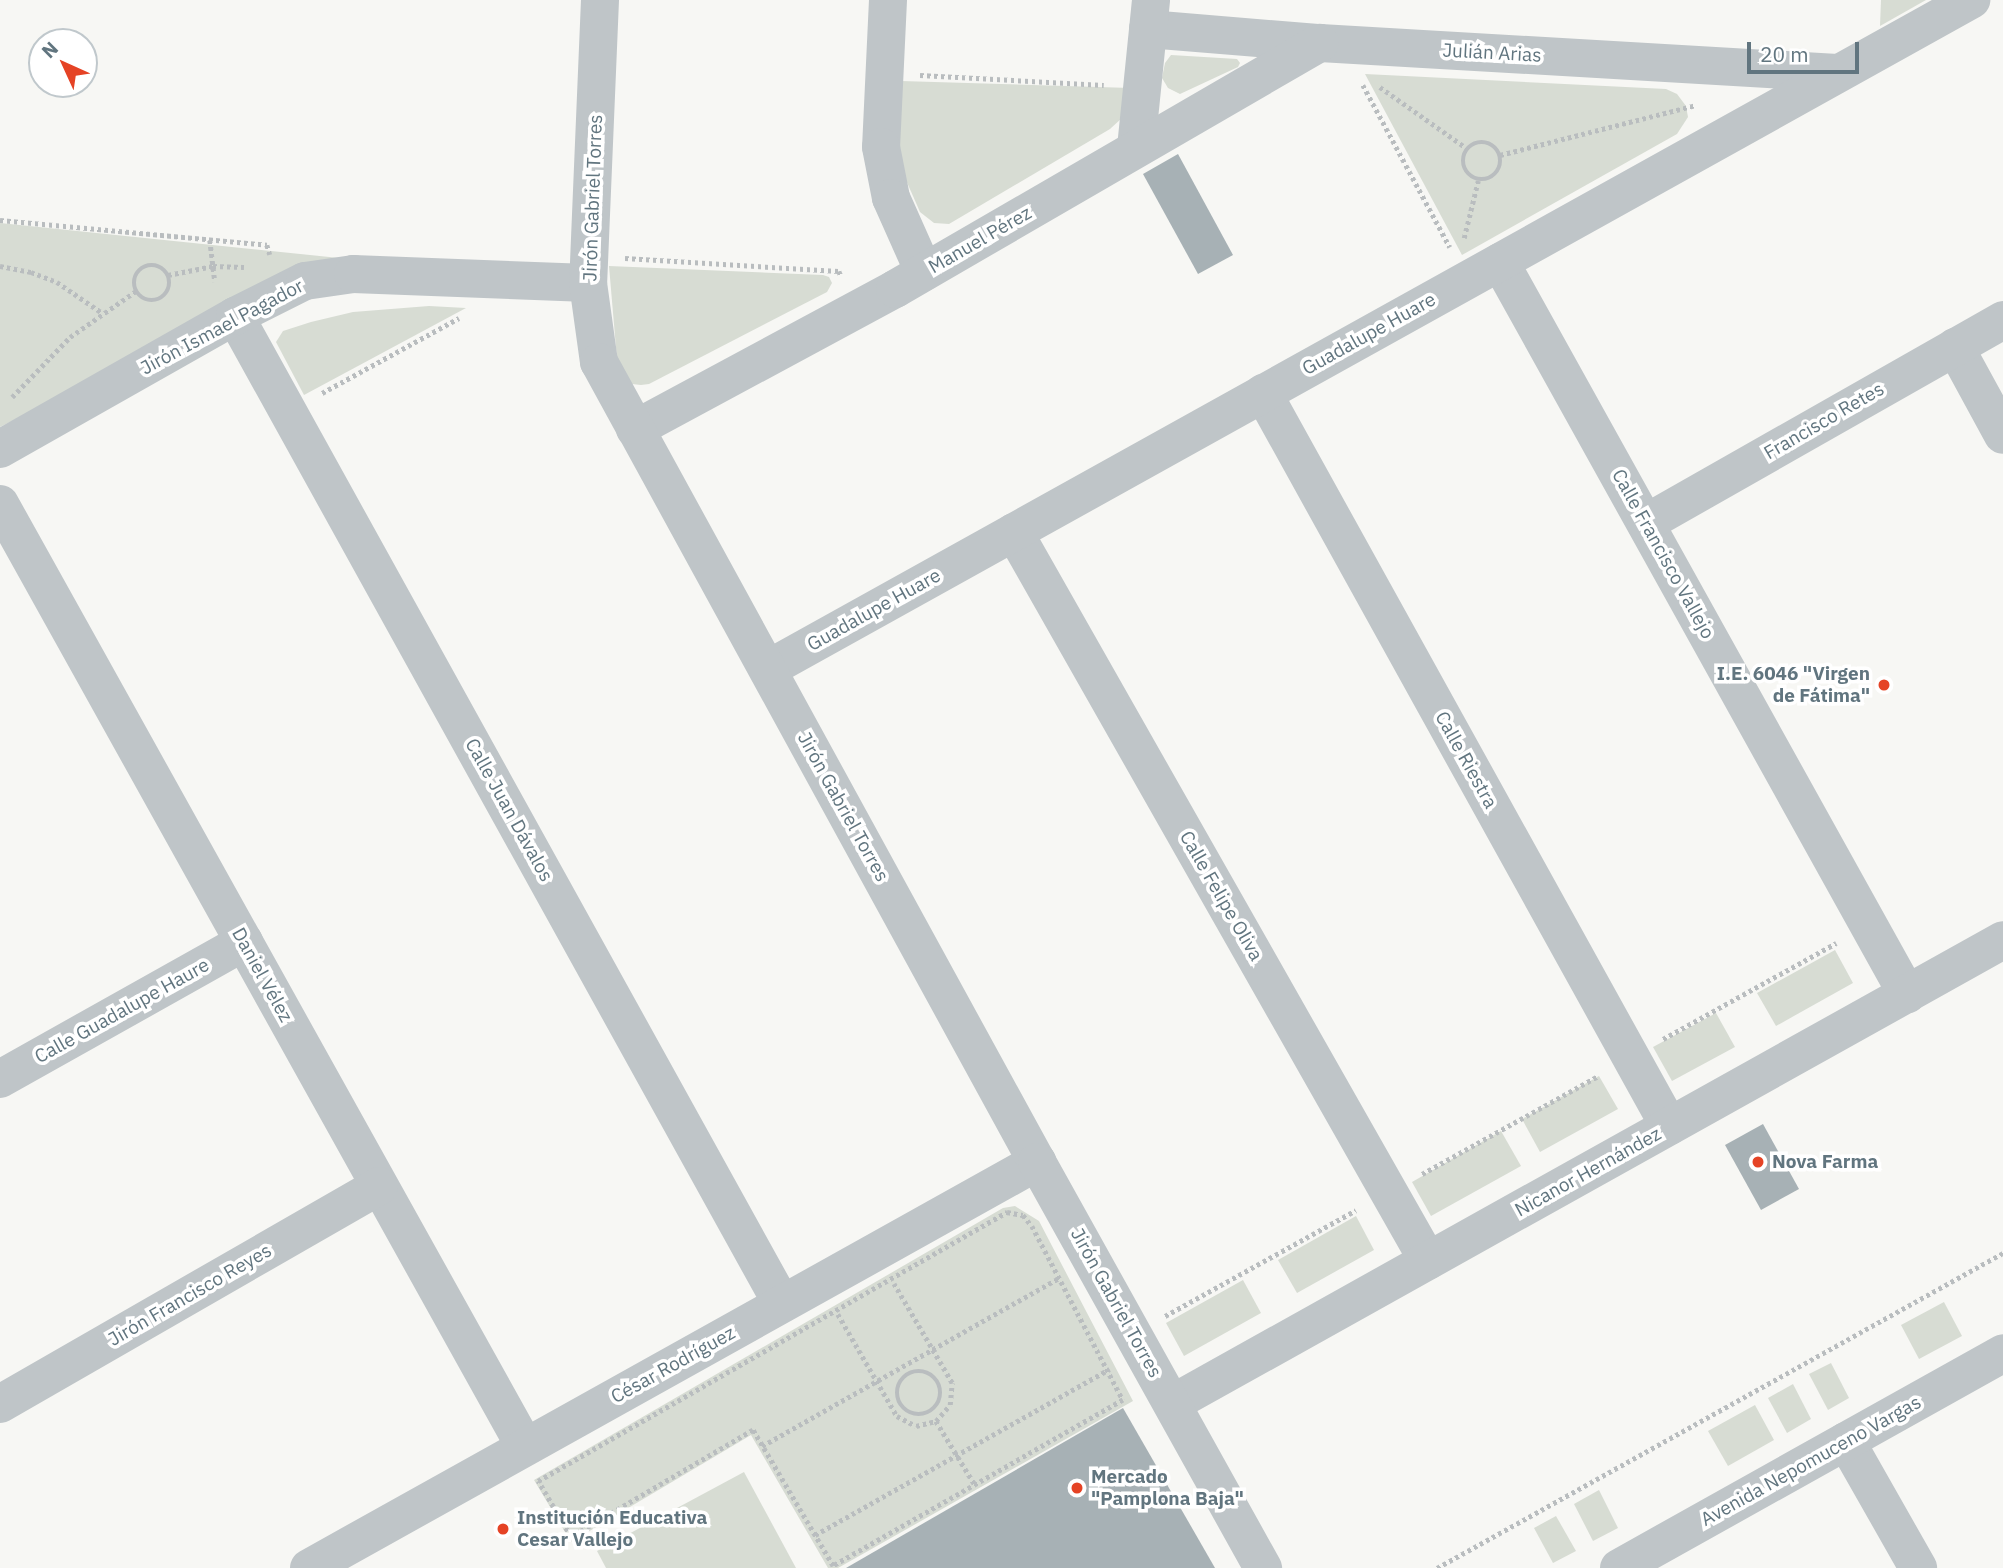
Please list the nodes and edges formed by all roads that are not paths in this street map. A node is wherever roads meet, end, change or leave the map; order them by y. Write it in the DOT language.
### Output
graph roads {
  1 [pos="591,0"];
  2 [pos="600,0"];
  3 [pos="888,0"];
  4 [pos="1971,0"];
  5 [pos="1150,15"];
  6 [pos="1339,52"];
  7 [pos="1837,74"];
  8 [pos="1136,148"];
  9 [pos="1500,261"];
  10 [pos="589,270"];
  11 [pos="923,272"];
  12 [pos="234,316"];
  13 [pos="2003,320"];
  14 [pos="1955,347"];
  15 [pos="1263,393"];
  16 [pos="635,429"];
  17 [pos="2003,435"];
  18 [pos="0,449"];
  19 [pos="0,503"];
  20 [pos="1646,523"];
  21 [pos="1014,531"];
  22 [pos="768,669"];
  23 [pos="2003,940"];
  24 [pos="244,942"];
  25 [pos="1907,994"];
  26 [pos="0,1079"];
  27 [pos="1669,1126"];
  28 [pos="1037,1162"];
  29 [pos="379,1186"];
  30 [pos="1428,1261"];
  31 [pos="782,1304"];
  32 [pos="2003,1353"];
  33 [pos="1173,1403"];
  34 [pos="0,1404"];
  35 [pos="1846,1441"];
  36 [pos="525,1447"];
  37 [pos="309,1568"];
  38 [pos="1263,1568"];
  39 [pos="1619,1568"];
  40 [pos="1918,1568"];
  1 -- 2 [label="street"];
  2 -- 10 [label="street, Jirón Gabriel Torres"];
  3 -- 11 [label="street"];
  4 -- 7 [label="street, Guadalupe Huare"];
  5 -- 6 [label="street, Julián Arias"];
  5 -- 8 [label="street"];
  6 -- 7 [label="street, Julián Arias"];
  6 -- 8 [label="street, Manuel Pérez"];
  7 -- 9 [label="street, Guadalupe Huare"];
  8 -- 11 [label="street, Manuel Pérez"];
  9 -- 15 [label="street, Guadalupe Huare"];
  9 -- 20 [label="street, Calle Francisco Vallejo"];
  10 -- 12 [label="street, Jirón Ismael Pagador"];
  10 -- 16 [label="street, Jirón Gabriel Torres"];
  11 -- 16 [label="street, Manuel Pérez"];
  12 -- 18 [label="street, Jirón Ismael Pagador"];
  12 -- 31 [label="street, Calle Juan Dávalos"];
  13 -- 14 [label="street, Francisco Retes"];
  14 -- 17 [label="street"];
  14 -- 20 [label="street, Francisco Retes"];
  15 -- 21 [label="street, Guadalupe Huare"];
  15 -- 27 [label="street, Calle Riestra"];
  16 -- 22 [label="street, Jirón Gabriel Torres"];
  19 -- 24 [label="street, Daniel Vélez"];
  20 -- 25 [label="street, Calle Francisco Vallejo"];
  21 -- 22 [label="street, Guadalupe Huare"];
  21 -- 30 [label="street, Calle Felipe Oliva"];
  22 -- 28 [label="street, Jirón Gabriel Torres"];
  23 -- 25 [label="street, Nicanor Hernández"];
  24 -- 26 [label="street, Calle Guadalupe Haure"];
  24 -- 29 [label="street, Daniel Vélez"];
  25 -- 27 [label="street, Nicanor Hernández"];
  27 -- 30 [label="street, Nicanor Hernández"];
  28 -- 31 [label="street, César Rodríguez"];
  28 -- 33 [label="street, Jirón Gabriel Torres"];
  29 -- 34 [label="street, Jirón Francisco Reyes"];
  29 -- 36 [label="street, Daniel Vélez"];
  30 -- 33 [label="street, Nicanor Hernández"];
  31 -- 36 [label="street, César Rodríguez"];
  32 -- 35 [label="street, Avenida Nepomuceno Vargas"];
  33 -- 38 [label="street, Jirón Gabriel Torres"];
  35 -- 39 [label="street, Avenida Nepomuceno Vargas"];
  35 -- 40 [label="street"];
  36 -- 37 [label="street, César Rodríguez"];
}
